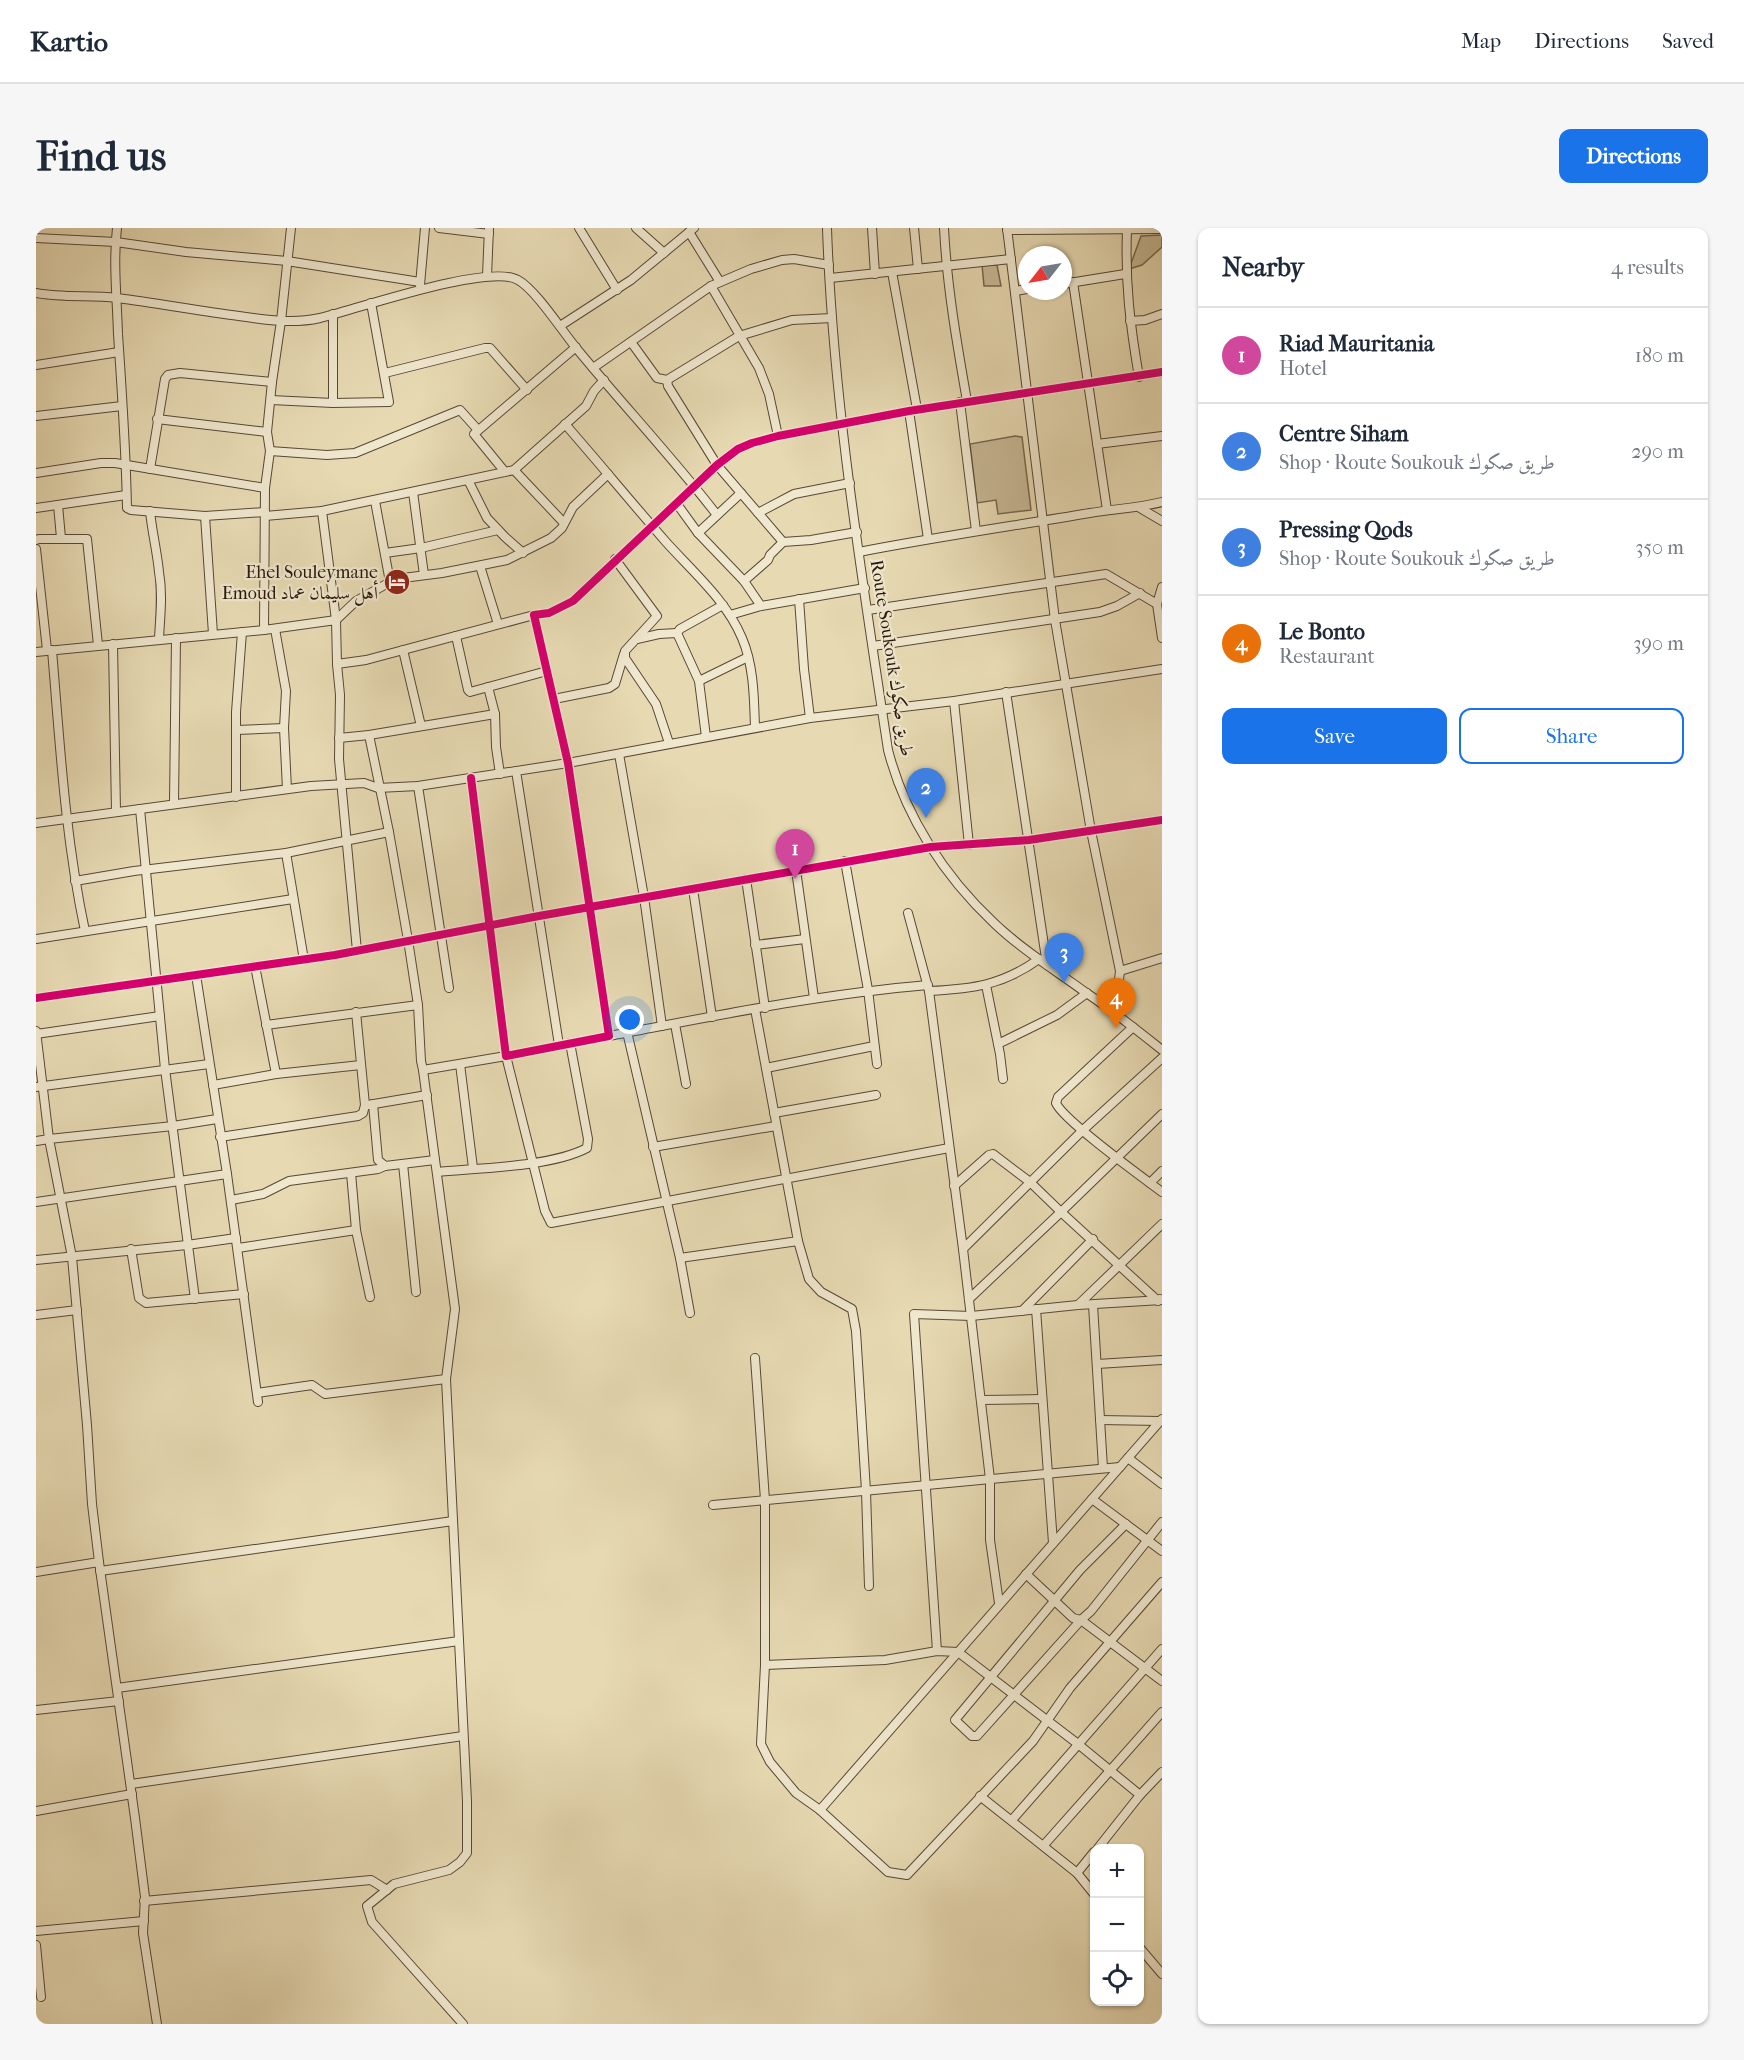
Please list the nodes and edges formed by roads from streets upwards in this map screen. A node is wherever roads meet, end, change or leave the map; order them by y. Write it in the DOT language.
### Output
graph roads {
  1 [pos="117,228"];
  2 [pos="291,228"];
  3 [pos="425,228"];
  4 [pos="439,228"];
  5 [pos="579,228"];
  6 [pos="636,228"];
  7 [pos="827,228"];
  8 [pos="872,228"];
  9 [pos="914,228"];
  10 [pos="944,228"];
  11 [pos="1110,228"];
  12 [pos="1007,229"];
  13 [pos="1161,229"];
  14 [pos="691,230"];
  15 [pos="1127,230"];
  16 [pos="489,231"];
  17 [pos="36,238"];
  18 [pos="116,242"];
  19 [pos="664,254"];
  20 [pos="1011,259"];
  21 [pos="287,261"];
  22 [pos="829,265"];
  23 [pos="946,267"];
  24 [pos="918,269"];
  25 [pos="891,272"];
  26 [pos="875,274"];
  27 [pos="1125,274"];
  28 [pos="487,276"];
  29 [pos="830,278"];
  30 [pos="720,282"];
  31 [pos="1073,282"];
  32 [pos="419,286"];
  33 [pos="711,286"];
  34 [pos="617,290"];
  35 [pos="1015,291"];
  36 [pos="1018,291"];
  37 [pos="36,293"];
  38 [pos="117,298"];
  39 [pos="371,303"];
  40 [pos="333,314"];
  41 [pos="1162,315"];
  42 [pos="832,318"];
  43 [pos="281,321"];
  44 [pos="1130,321"];
  45 [pos="560,326"];
  46 [pos="739,336"];
  47 [pos="632,342"];
  48 [pos="576,347"];
  49 [pos="119,351"];
  50 [pos="36,365"];
  51 [pos="594,368"];
  52 [pos="1162,372"];
  53 [pos="385,373"];
  54 [pos="1139,376"];
  55 [pos="604,380"];
  56 [pos="667,380"];
  57 [pos="272,382"];
  58 [pos="1088,384"];
  59 [pos="526,390"];
  60 [pos="1028,393"];
  61 [pos="271,400"];
  62 [pos="964,402"];
  63 [pos="333,403"];
  64 [pos="122,406"];
  65 [pos="913,410"];
  66 [pos="36,416"];
  67 [pos="157,419"];
  68 [pos="565,424"];
  69 [pos="843,424"];
  70 [pos="478,430"];
  71 [pos="267,432"];
  72 [pos="778,436"];
  73 [pos="1162,436"];
  74 [pos="1097,444"];
  75 [pos="270,452"];
  76 [pos="126,465"];
  77 [pos="717,465"];
  78 [pos="150,469"];
  79 [pos="509,471"];
  80 [pos="36,474"];
  81 [pos="608,474"];
  82 [pos="468,480"];
  83 [pos="850,483"];
  84 [pos="695,487"];
  85 [pos="265,488"];
  86 [pos="413,492"];
  87 [pos="741,493"];
  88 [pos="126,495"];
  89 [pos="375,501"];
  90 [pos="1162,502"];
  91 [pos="677,504"];
  92 [pos="58,505"];
  93 [pos="36,508"];
  94 [pos="1140,508"];
  95 [pos="1107,510"];
  96 [pos="150,511"];
  97 [pos="322,512"];
  98 [pos="758,513"];
  99 [pos="265,514"];
  100 [pos="717,515"];
  101 [pos="205,516"];
  102 [pos="1042,521"];
  103 [pos="1162,521"];
  104 [pos="564,523"];
  105 [pos="653,525"];
  106 [pos="498,530"];
  107 [pos="976,531"];
  108 [pos="698,532"];
  109 [pos="857,532"];
  110 [pos="61,538"];
  111 [pos="928,538"];
  112 [pos="36,540"];
  113 [pos="783,542"];
  114 [pos="421,548"];
  115 [pos="36,549"];
  116 [pos="859,552"];
  117 [pos="385,553"];
  118 [pos="523,553"];
  119 [pos="615,559"];
  120 [pos="480,566"];
  121 [pos="424,575"];
  122 [pos="744,581"];
  123 [pos="390,582"];
  124 [pos="1050,582"];
  125 [pos="1162,587"];
  126 [pos="865,588"];
  127 [pos="1140,593"];
  128 [pos="799,599"];
  129 [pos="723,604"];
  130 [pos="1157,604"];
  131 [pos="761,606"];
  132 [pos="868,610"];
  133 [pos="534,615"];
  134 [pos="730,615"];
  135 [pos="336,620"];
  136 [pos="1055,620"];
  137 [pos="498,624"];
  138 [pos="275,629"];
  139 [pos="264,630"];
  140 [pos="242,632"];
  141 [pos="678,633"];
  142 [pos="213,634"];
  143 [pos="456,636"];
  144 [pos="176,638"];
  145 [pos="1162,638"];
  146 [pos="159,639"];
  147 [pos="635,640"];
  148 [pos="112,644"];
  149 [pos="98,645"];
  150 [pos="873,646"];
  151 [pos="50,650"];
  152 [pos="403,650"];
  153 [pos="625,651"];
  154 [pos="36,652"];
  155 [pos="748,657"];
  156 [pos="338,664"];
  157 [pos="1162,669"];
  158 [pos="547,671"];
  159 [pos="699,681"];
  160 [pos="1065,682"];
  161 [pos="488,687"];
  162 [pos="1006,692"];
  163 [pos="554,699"];
  164 [pos="954,701"];
  165 [pos="882,709"];
  166 [pos="495,714"];
  167 [pos="810,718"];
  168 [pos="422,726"];
  169 [pos="284,728"];
  170 [pos="755,728"];
  171 [pos="236,730"];
  172 [pos="369,735"];
  173 [pos="706,737"];
  174 [pos="339,738"];
  175 [pos="669,743"];
  176 [pos="619,754"];
  177 [pos="568,763"];
  178 [pos="516,771"];
  179 [pos="501,774"];
  180 [pos="471,778"];
  181 [pos="341,784"];
  182 [pos="418,786"];
  183 [pos="378,788"];
  184 [pos="287,789"];
  185 [pos="236,797"];
  186 [pos="174,803"];
  187 [pos="140,809"];
  188 [pos="116,812"];
  189 [pos="66,819"];
  190 [pos="1162,819"];
  191 [pos="36,823"];
  192 [pos="389,831"];
  193 [pos="1091,831"];
  194 [pos="346,839"];
  195 [pos="1029,840"];
  196 [pos="969,845"];
  197 [pos="931,847"];
  198 [pos="285,853"];
  199 [pos="845,861"];
  200 [pos="145,869"];
  201 [pos="796,870"];
  202 [pos="746,879"];
  203 [pos="75,881"];
  204 [pos="693,889"];
  205 [pos="644,897"];
  206 [pos="293,899"];
  207 [pos="590,907"];
  208 [pos="908,913"];
  209 [pos="539,916"];
  210 [pos="150,920"];
  211 [pos="490,926"];
  212 [pos="85,931"];
  213 [pos="441,934"];
  214 [pos="36,939"];
  215 [pos="805,939"];
  216 [pos="408,940"];
  217 [pos="755,945"];
  218 [pos="357,951"];
  219 [pos="1162,958"];
  220 [pos="1039,959"];
  221 [pos="304,960"];
  222 [pos="1047,964"];
  223 [pos="255,966"];
  224 [pos="1120,971"];
  225 [pos="196,975"];
  226 [pos="156,979"];
  227 [pos="986,985"];
  228 [pos="449,988"];
  229 [pos="929,988"];
  230 [pos="868,990"];
  231 [pos="1087,993"];
  232 [pos="36,998"];
  233 [pos="814,998"];
  234 [pos="418,1005"];
  235 [pos="760,1008"];
  236 [pos="356,1012"];
  237 [pos="1115,1012"];
  238 [pos="160,1016"];
  239 [pos="712,1017"];
  240 [pos="675,1024"];
  241 [pos="266,1025"];
  242 [pos="662,1026"];
  243 [pos="1133,1027"];
  244 [pos="627,1032"];
  245 [pos="36,1033"];
  246 [pos="609,1036"];
  247 [pos="570,1043"];
  248 [pos="998,1044"];
  249 [pos="559,1045"];
  250 [pos="874,1046"];
  251 [pos="1162,1050"];
  252 [pos="506,1056"];
  253 [pos="1162,1058"];
  254 [pos="209,1064"];
  255 [pos="460,1064"];
  256 [pos="877,1064"];
  257 [pos="361,1065"];
  258 [pos="766,1068"];
  259 [pos="165,1069"];
  260 [pos="423,1070"];
  261 [pos="276,1074"];
  262 [pos="1003,1079"];
  263 [pos="686,1084"];
  264 [pos="213,1085"];
  265 [pos="39,1087"];
  266 [pos="427,1095"];
  267 [pos="876,1095"];
  268 [pos="369,1105"];
  269 [pos="774,1113"];
  270 [pos="1162,1114"];
  271 [pos="217,1119"];
  272 [pos="173,1126"];
  273 [pos="776,1126"];
  274 [pos="1083,1130"];
  275 [pos="220,1137"];
  276 [pos="49,1139"];
  277 [pos="36,1141"];
  278 [pos="653,1148"];
  279 [pos="949,1148"];
  280 [pos="1117,1156"];
  281 [pos="435,1160"];
  282 [pos="533,1163"];
  283 [pos="403,1164"];
  284 [pos="385,1166"];
  285 [pos="472,1168"];
  286 [pos="1162,1171"];
  287 [pos="437,1172"];
  288 [pos="351,1173"];
  289 [pos="227,1174"];
  290 [pos="787,1179"];
  291 [pos="180,1182"];
  292 [pos="1030,1182"];
  293 [pos="1150,1183"];
  294 [pos="954,1186"];
  295 [pos="1162,1192"];
  296 [pos="60,1198"];
  297 [pos="231,1200"];
  298 [pos="665,1201"];
  299 [pos="36,1202"];
  300 [pos="1061,1212"];
  301 [pos="1162,1224"];
  302 [pos="356,1230"];
  303 [pos="236,1238"];
  304 [pos="1093,1239"];
  305 [pos="798,1241"];
  306 [pos="187,1245"];
  307 [pos="238,1248"];
  308 [pos="130,1249"];
  309 [pos="963,1249"];
  310 [pos="72,1257"];
  311 [pos="680,1258"];
  312 [pos="36,1260"];
  313 [pos="1121,1264"];
  314 [pos="416,1292"];
  315 [pos="244,1294"];
  316 [pos="370,1297"];
  317 [pos="195,1299"];
  318 [pos="969,1299"];
  319 [pos="1161,1299"];
  320 [pos="1078,1305"];
  321 [pos="1093,1305"];
  322 [pos="77,1310"];
  323 [pos="1036,1310"];
  324 [pos="1022,1311"];
  325 [pos="690,1313"];
  326 [pos="36,1315"];
  327 [pos="971,1316"];
  328 [pos="755,1358"];
  329 [pos="1162,1360"];
  330 [pos="1097,1364"];
  331 [pos="446,1379"];
  332 [pos="1042,1399"];
  333 [pos="981,1400"];
  334 [pos="1100,1420"];
  335 [pos="1161,1420"];
  336 [pos="1128,1458"];
  337 [pos="1120,1467"];
  338 [pos="1102,1468"];
  339 [pos="1047,1474"];
  340 [pos="990,1479"];
  341 [pos="1162,1484"];
  342 [pos="927,1485"];
  343 [pos="866,1491"];
  344 [pos="1092,1499"];
  345 [pos="765,1500"];
  346 [pos="713,1505"];
  347 [pos="453,1521"];
  348 [pos="1162,1522"];
  349 [pos="1126,1524"];
  350 [pos="1147,1540"];
  351 [pos="1053,1544"];
  352 [pos="1162,1551"];
  353 [pos="99,1562"];
  354 [pos="100,1571"];
  355 [pos="36,1572"];
  356 [pos="1026,1575"];
  357 [pos="1162,1582"];
  358 [pos="868,1586"];
  359 [pos="1054,1600"];
  360 [pos="999,1603"];
  361 [pos="1081,1620"];
  362 [pos="459,1641"];
  363 [pos="1110,1642"];
  364 [pos="1162,1649"];
  365 [pos="938,1651"];
  366 [pos="958,1652"];
  367 [pos="765,1665"];
  368 [pos="1145,1668"];
  369 [pos="990,1677"];
  370 [pos="1162,1681"];
  371 [pos="117,1688"];
  372 [pos="1014,1694"];
  373 [pos="119,1701"];
  374 [pos="36,1710"];
  375 [pos="1162,1712"];
  376 [pos="1048,1720"];
  377 [pos="464,1736"];
  378 [pos="1078,1744"];
  379 [pos="1111,1770"];
  380 [pos="1162,1772"];
  381 [pos="131,1784"];
  382 [pos="132,1794"];
  383 [pos="1140,1795"];
  384 [pos="980,1797"];
  385 [pos="820,1810"];
  386 [pos="36,1811"];
  387 [pos="1012,1820"];
  388 [pos="1101,1844"];
  389 [pos="1044,1845"];
  390 [pos="1090,1858"];
  391 [pos="1077,1873"];
  392 [pos="1090,1888"];
  393 [pos="387,1890"];
  394 [pos="144,1901"];
  395 [pos="144,1921"];
  396 [pos="36,1931"];
  397 [pos="36,1946"];
  398 [pos="1143,1952"];
  399 [pos="1162,1974"];
  400 [pos="41,1997"];
  401 [pos="157,2024"];
  402 [pos="463,2024"];
  1 -- 18 [label="street"];
  2 -- 21 [label="street"];
  3 -- 32 [label="street"];
  4 -- 16 [label="street"];
  5 -- 34 [label="street"];
  6 -- 19 [label="street"];
  7 -- 22 [label="street, Route Soukouk طريق صكوك"];
  8 -- 26 [label="street"];
  9 -- 24 [label="street"];
  10 -- 23 [label="street"];
  11 -- 12 [label="street"];
  11 -- 15 [label="street"];
  12 -- 20 [label="street"];
  13 -- 15 [label="street"];
  14 -- 19 [label="street"];
  14 -- 30 [label="street"];
  15 -- 27 [label="street"];
  16 -- 28 [label="street"];
  17 -- 18 [label="street"];
  18 -- 21 [label="street"];
  18 -- 38 [label="street"];
  19 -- 34 [label="street"];
  20 -- 23 [label="street"];
  20 -- 35 [label="street"];
  21 -- 32 [label="street"];
  21 -- 43 [label="street"];
  22 -- 29 [label="street, Route Soukouk طريق صكوك"];
  22 -- 30 [label="street"];
  23 -- 24 [label="street"];
  23 -- 62 [label="street"];
  24 -- 25 [label="street"];
  25 -- 26 [label="street"];
  25 -- 65 [label="street"];
  26 -- 29 [label="street"];
  27 -- 31 [label="street"];
  27 -- 44 [label="street"];
  28 -- 32 [label="street"];
  28 -- 45 [label="street"];
  29 -- 42 [label="street, Route Soukouk طريق صكوك"];
  30 -- 33 [label="street"];
  31 -- 58 [label="street"];
  32 -- 39 [label="street"];
  33 -- 46 [label="street"];
  33 -- 47 [label="street"];
  34 -- 45 [label="street"];
  35 -- 36 [label="street"];
  35 -- 60 [label="street"];
  37 -- 38 [label="street"];
  38 -- 43 [label="street"];
  38 -- 49 [label="street"];
  39 -- 40 [label="street"];
  39 -- 53 [label="street"];
  40 -- 43 [label="street"];
  40 -- 63 [label="street"];
  41 -- 44 [label="street"];
  42 -- 46 [label="street"];
  42 -- 69 [label="street, Route Soukouk طريق صكوك"];
  43 -- 57 [label="street"];
  44 -- 54 [label="street"];
  45 -- 48 [label="street"];
  46 -- 56 [label="street"];
  46 -- 72 [label="street"];
  47 -- 51 [label="street"];
  47 -- 56 [label="street"];
  48 -- 51 [label="street"];
  48 -- 59 [label="street"];
  49 -- 50 [label="street"];
  49 -- 64 [label="street"];
  51 -- 55 [label="street"];
  52 -- 54 [label="street"];
  53 -- 59 [label="street"];
  53 -- 63 [label="street"];
  54 -- 58 [label="street"];
  55 -- 68 [label="street"];
  55 -- 84 [label="street"];
  56 -- 77 [label="street"];
  57 -- 61 [label="street"];
  57 -- 67 [label="street"];
  58 -- 60 [label="street"];
  58 -- 74 [label="street"];
  59 -- 70 [label="street"];
  60 -- 62 [label="street"];
  60 -- 102 [label="street"];
  61 -- 63 [label="street"];
  61 -- 71 [label="street"];
  62 -- 65 [label="street"];
  62 -- 107 [label="street"];
  64 -- 66 [label="street"];
  64 -- 76 [label="street"];
  65 -- 69 [label="street"];
  65 -- 111 [label="street"];
  67 -- 71 [label="street"];
  67 -- 78 [label="street"];
  68 -- 79 [label="street"];
  68 -- 81 [label="street"];
  69 -- 72 [label="street"];
  69 -- 83 [label="street, Route Soukouk طريق صكوك"];
  70 -- 75 [label="street"];
  70 -- 79 [label="street"];
  71 -- 75 [label="street"];
  72 -- 77 [label="street"];
  73 -- 74 [label="street"];
  74 -- 95 [label="street"];
  75 -- 85 [label="street"];
  76 -- 78 [label="street"];
  76 -- 80 [label="street"];
  76 -- 88 [label="street"];
  77 -- 84 [label="street"];
  77 -- 87 [label="street"];
  78 -- 85 [label="street"];
  79 -- 82 [label="street"];
  79 -- 104 [label="street"];
  81 -- 104 [label="street"];
  81 -- 105 [label="street"];
  82 -- 86 [label="street"];
  82 -- 106 [label="street"];
  83 -- 98 [label="street"];
  83 -- 109 [label="street, Route Soukouk طريق صكوك"];
  84 -- 91 [label="street"];
  84 -- 100 [label="street"];
  85 -- 99 [label="street"];
  86 -- 89 [label="street"];
  86 -- 114 [label="street"];
  87 -- 98 [label="street"];
  87 -- 100 [label="street"];
  88 -- 92 [label="street"];
  88 -- 96 [label="street"];
  89 -- 97 [label="street"];
  89 -- 117 [label="street"];
  90 -- 94 [label="street"];
  91 -- 105 [label="street"];
  91 -- 108 [label="street"];
  92 -- 93 [label="street"];
  92 -- 110 [label="street"];
  94 -- 95 [label="street"];
  94 -- 103 [label="street"];
  95 -- 102 [label="street"];
  96 -- 101 [label="street"];
  96 -- 146 [label="street"];
  97 -- 99 [label="street"];
  97 -- 135 [label="street"];
  98 -- 113 [label="street"];
  99 -- 101 [label="street"];
  99 -- 139 [label="street"];
  100 -- 108 [label="street"];
  101 -- 142 [label="street"];
  102 -- 107 [label="street"];
  102 -- 124 [label="street"];
  104 -- 118 [label="street"];
  105 -- 119 [label="street"];
  105 -- 129 [label="street"];
  106 -- 114 [label="street"];
  106 -- 118 [label="street"];
  107 -- 111 [label="street"];
  108 -- 122 [label="street"];
  109 -- 113 [label="street"];
  109 -- 116 [label="street, Route Soukouk طريق صكوك"];
  110 -- 112 [label="street"];
  110 -- 149 [label="street"];
  111 -- 116 [label="street"];
  113 -- 122 [label="street"];
  114 -- 117 [label="street"];
  114 -- 121 [label="street"];
  115 -- 151 [label="street"];
  116 -- 126 [label="street, Route Soukouk طريق صكوك"];
  117 -- 123 [label="street"];
  118 -- 120 [label="street"];
  119 -- 133 [label="street"];
  119 -- 147 [label="street"];
  120 -- 121 [label="street"];
  120 -- 137 [label="street"];
  121 -- 123 [label="street"];
  122 -- 131 [label="street"];
  123 -- 135 [label="street"];
  124 -- 127 [label="street"];
  124 -- 132 [label="street"];
  124 -- 136 [label="street"];
  125 -- 130 [label="street"];
  126 -- 128 [label="street"];
  126 -- 132 [label="street, Route Soukouk طريق صكوك"];
  127 -- 130 [label="street"];
  127 -- 136 [label="street"];
  128 -- 131 [label="street"];
  128 -- 167 [label="street"];
  129 -- 134 [label="street"];
  129 -- 141 [label="street"];
  130 -- 145 [label="street"];
  131 -- 134 [label="street"];
  132 -- 150 [label="street, Route Soukouk طريق صكوك"];
  133 -- 137 [label="street"];
  133 -- 158 [label="street"];
  134 -- 155 [label="street"];
  135 -- 138 [label="street"];
  135 -- 156 [label="street"];
  136 -- 150 [label="street"];
  136 -- 160 [label="street"];
  137 -- 143 [label="street"];
  138 -- 139 [label="street"];
  138 -- 169 [label="street"];
  139 -- 140 [label="street"];
  140 -- 142 [label="street"];
  140 -- 171 [label="street"];
  141 -- 147 [label="street"];
  141 -- 159 [label="street"];
  142 -- 144 [label="street"];
  143 -- 152 [label="street"];
  143 -- 161 [label="street"];
  144 -- 146 [label="street"];
  144 -- 186 [label="street"];
  146 -- 148 [label="street"];
  147 -- 153 [label="street"];
  148 -- 149 [label="street"];
  148 -- 188 [label="street"];
  149 -- 151 [label="street"];
  150 -- 165 [label="street, Route Soukouk طريق صكوك"];
  151 -- 154 [label="street"];
  151 -- 189 [label="street"];
  152 -- 156 [label="street"];
  152 -- 168 [label="street"];
  153 -- 163 [label="street"];
  153 -- 175 [label="street"];
  155 -- 159 [label="street"];
  155 -- 170 [label="street"];
  156 -- 174 [label="street"];
  157 -- 160 [label="street"];
  158 -- 161 [label="street"];
  158 -- 163 [label="street"];
  159 -- 173 [label="street"];
  160 -- 162 [label="street"];
  160 -- 193 [label="street"];
  161 -- 166 [label="street"];
  162 -- 164 [label="street"];
  162 -- 195 [label="street"];
  163 -- 177 [label="street"];
  164 -- 165 [label="street"];
  164 -- 196 [label="street"];
  165 -- 167 [label="street"];
  165 -- 197 [label="street, Route Soukouk طريق صكوك"];
  166 -- 168 [label="street"];
  166 -- 179 [label="street"];
  167 -- 170 [label="street"];
  168 -- 172 [label="street"];
  169 -- 171 [label="street"];
  169 -- 184 [label="street"];
  170 -- 173 [label="street"];
  171 -- 185 [label="street"];
  172 -- 174 [label="street"];
  172 -- 183 [label="street"];
  173 -- 175 [label="street"];
  174 -- 181 [label="street"];
  175 -- 176 [label="street"];
  176 -- 177 [label="street"];
  176 -- 205 [label="street"];
  177 -- 178 [label="street"];
  177 -- 207 [label="street"];
  178 -- 179 [label="street"];
  178 -- 209 [label="street"];
  179 -- 180 [label="street"];
  180 -- 182 [label="street"];
  180 -- 211 [label="street"];
  181 -- 183 [label="street"];
  181 -- 184 [label="street"];
  181 -- 194 [label="street"];
  182 -- 183 [label="street"];
  182 -- 213 [label="street"];
  183 -- 192 [label="street"];
  184 -- 185 [label="street"];
  185 -- 186 [label="street"];
  186 -- 187 [label="street"];
  187 -- 188 [label="street"];
  187 -- 200 [label="street"];
  188 -- 189 [label="street"];
  189 -- 191 [label="street"];
  189 -- 203 [label="street"];
  190 -- 193 [label="street"];
  192 -- 194 [label="street"];
  192 -- 216 [label="street"];
  193 -- 195 [label="street"];
  193 -- 224 [label="street"];
  194 -- 198 [label="street"];
  194 -- 218 [label="street"];
  195 -- 196 [label="street"];
  195 -- 222 [label="street"];
  196 -- 197 [label="street"];
  197 -- 199 [label="street"];
  197 -- 220 [label="street, Route Soukouk طريق صكوك"];
  198 -- 200 [label="street"];
  198 -- 206 [label="street"];
  199 -- 201 [label="street"];
  199 -- 230 [label="street"];
  200 -- 203 [label="street"];
  200 -- 210 [label="street"];
  201 -- 202 [label="street"];
  201 -- 215 [label="street"];
  202 -- 204 [label="street"];
  202 -- 217 [label="street"];
  203 -- 212 [label="street"];
  204 -- 205 [label="street"];
  204 -- 239 [label="street"];
  205 -- 207 [label="street"];
  205 -- 242 [label="street"];
  206 -- 210 [label="street"];
  206 -- 221 [label="street"];
  207 -- 209 [label="street"];
  207 -- 246 [label="street"];
  208 -- 229 [label="street"];
  209 -- 211 [label="street"];
  209 -- 249 [label="street"];
  210 -- 212 [label="street"];
  210 -- 226 [label="street"];
  211 -- 213 [label="street"];
  211 -- 252 [label="street"];
  212 -- 214 [label="street"];
  213 -- 216 [label="street"];
  213 -- 228 [label="street"];
  215 -- 217 [label="street"];
  215 -- 233 [label="street"];
  216 -- 218 [label="street"];
  216 -- 234 [label="street"];
  217 -- 235 [label="street"];
  218 -- 221 [label="street"];
  219 -- 224 [label="street"];
  220 -- 222 [label="street, Route Soukouk طريق صكوك"];
  220 -- 227 [label="street"];
  221 -- 223 [label="street"];
  222 -- 231 [label="street, Route Soukouk طريق صكوك"];
  223 -- 225 [label="street"];
  223 -- 241 [label="street"];
  224 -- 237 [label="street"];
  225 -- 226 [label="street"];
  225 -- 254 [label="street"];
  226 -- 232 [label="street"];
  226 -- 238 [label="street"];
  227 -- 229 [label="street"];
  227 -- 248 [label="street"];
  229 -- 230 [label="street"];
  229 -- 279 [label="street"];
  230 -- 233 [label="street"];
  230 -- 250 [label="street"];
  231 -- 237 [label="street, Route Soukouk طريق صكوك"];
  231 -- 248 [label="street"];
  233 -- 235 [label="street"];
  234 -- 236 [label="street"];
  234 -- 260 [label="street"];
  235 -- 239 [label="street"];
  235 -- 258 [label="street"];
  236 -- 241 [label="street"];
  236 -- 257 [label="street"];
  237 -- 243 [label="street, Route Soukouk طريق صكوك"];
  238 -- 245 [label="street"];
  238 -- 259 [label="street"];
  239 -- 240 [label="street"];
  240 -- 242 [label="street"];
  240 -- 263 [label="street"];
  241 -- 261 [label="street"];
  242 -- 244 [label="street"];
  243 -- 251 [label="street, Route Soukouk طريق صكوك"];
  243 -- 274 [label="street"];
  244 -- 246 [label="street"];
  244 -- 278 [label="street"];
  245 -- 265 [label="street"];
  246 -- 247 [label="street"];
  247 -- 249 [label="street"];
  247 -- 282 [label="street"];
  248 -- 262 [label="street"];
  249 -- 252 [label="street"];
  250 -- 256 [label="street"];
  250 -- 258 [label="street"];
  252 -- 255 [label="street"];
  252 -- 282 [label="street"];
  253 -- 274 [label="street"];
  254 -- 259 [label="street"];
  254 -- 264 [label="street"];
  255 -- 260 [label="street"];
  255 -- 285 [label="street"];
  257 -- 261 [label="street"];
  257 -- 268 [label="street"];
  258 -- 269 [label="street"];
  259 -- 265 [label="street"];
  259 -- 272 [label="street"];
  260 -- 266 [label="street"];
  261 -- 264 [label="street"];
  264 -- 271 [label="street"];
  265 -- 276 [label="street"];
  266 -- 268 [label="street"];
  266 -- 281 [label="street"];
  267 -- 269 [label="street"];
  268 -- 275 [label="street"];
  268 -- 284 [label="street"];
  269 -- 273 [label="street"];
  270 -- 280 [label="street"];
  271 -- 272 [label="street"];
  271 -- 275 [label="street"];
  272 -- 276 [label="street"];
  272 -- 291 [label="street"];
  273 -- 278 [label="street"];
  273 -- 290 [label="street"];
  274 -- 280 [label="street"];
  274 -- 292 [label="street"];
  275 -- 289 [label="street"];
  276 -- 277 [label="street"];
  276 -- 296 [label="street"];
  278 -- 298 [label="street"];
  279 -- 290 [label="street"];
  279 -- 294 [label="street"];
  280 -- 293 [label="street"];
  280 -- 300 [label="street"];
  281 -- 283 [label="street"];
  281 -- 287 [label="street"];
  282 -- 285 [label="street"];
  282 -- 298 [label="street"];
  283 -- 284 [label="street"];
  283 -- 314 [label="street"];
  284 -- 288 [label="street"];
  285 -- 287 [label="street"];
  286 -- 293 [label="street"];
  287 -- 331 [label="street"];
  288 -- 297 [label="street"];
  288 -- 302 [label="street"];
  289 -- 291 [label="street"];
  289 -- 297 [label="street"];
  290 -- 298 [label="street"];
  290 -- 305 [label="street"];
  291 -- 296 [label="street"];
  291 -- 306 [label="street"];
  292 -- 294 [label="street"];
  292 -- 300 [label="street"];
  292 -- 309 [label="street"];
  293 -- 295 [label="street"];
  294 -- 309 [label="street"];
  296 -- 299 [label="street"];
  296 -- 310 [label="street"];
  297 -- 303 [label="street"];
  298 -- 311 [label="street"];
  300 -- 304 [label="street"];
  300 -- 318 [label="street"];
  301 -- 313 [label="street"];
  302 -- 307 [label="street"];
  302 -- 316 [label="street"];
  303 -- 306 [label="street"];
  303 -- 307 [label="street"];
  304 -- 313 [label="street"];
  304 -- 324 [label="street"];
  305 -- 311 [label="street"];
  305 -- 343 [label="street"];
  306 -- 308 [label="street"];
  306 -- 317 [label="street"];
  307 -- 315 [label="street"];
  308 -- 310 [label="street"];
  308 -- 317 [label="street"];
  309 -- 318 [label="street"];
  310 -- 312 [label="street"];
  310 -- 322 [label="street"];
  311 -- 325 [label="street"];
  313 -- 319 [label="street"];
  313 -- 320 [label="street"];
  315 -- 317 [label="street"];
  315 -- 331 [label="street"];
  318 -- 327 [label="street"];
  319 -- 321 [label="street"];
  320 -- 321 [label="street"];
  320 -- 323 [label="street"];
  321 -- 330 [label="street"];
  322 -- 326 [label="street"];
  322 -- 353 [label="street"];
  323 -- 324 [label="street"];
  323 -- 332 [label="street"];
  324 -- 327 [label="street"];
  327 -- 333 [label="street"];
  327 -- 342 [label="street"];
  328 -- 345 [label="street"];
  329 -- 330 [label="street"];
  330 -- 334 [label="street"];
  331 -- 347 [label="street"];
  332 -- 333 [label="street"];
  332 -- 339 [label="street"];
  333 -- 340 [label="street"];
  334 -- 335 [label="street"];
  334 -- 338 [label="street"];
  335 -- 336 [label="street"];
  336 -- 337 [label="street"];
  336 -- 341 [label="street"];
  337 -- 338 [label="street"];
  337 -- 344 [label="street"];
  338 -- 339 [label="street"];
  339 -- 340 [label="street"];
  339 -- 351 [label="street"];
  340 -- 342 [label="street"];
  340 -- 360 [label="street"];
  342 -- 343 [label="street"];
  342 -- 365 [label="street"];
  343 -- 345 [label="street"];
  343 -- 358 [label="street"];
  344 -- 349 [label="street"];
  344 -- 351 [label="street"];
  345 -- 346 [label="street"];
  345 -- 367 [label="street"];
  347 -- 354 [label="street"];
  347 -- 362 [label="street"];
  348 -- 350 [label="street"];
  349 -- 350 [label="street"];
  349 -- 359 [label="street"];
  350 -- 352 [label="street"];
  350 -- 361 [label="street"];
  351 -- 356 [label="street"];
  353 -- 354 [label="street"];
  353 -- 355 [label="street"];
  354 -- 371 [label="street"];
  356 -- 359 [label="street"];
  356 -- 360 [label="street"];
  357 -- 363 [label="street"];
  359 -- 361 [label="street"];
  359 -- 369 [label="street"];
  360 -- 366 [label="street"];
  361 -- 363 [label="street"];
  361 -- 372 [label="street"];
  362 -- 371 [label="street"];
  362 -- 377 [label="street"];
  363 -- 368 [label="street"];
  363 -- 376 [label="street"];
  364 -- 368 [label="street"];
  365 -- 366 [label="street"];
  365 -- 367 [label="street"];
  366 -- 369 [label="street"];
  366 -- 385 [label="street"];
  367 -- 385 [label="street"];
  368 -- 370 [label="street"];
  368 -- 378 [label="street"];
  369 -- 372 [label="street"];
  369 -- 372 [label="street"];
  371 -- 373 [label="street"];
  372 -- 376 [label="street"];
  373 -- 374 [label="street"];
  373 -- 381 [label="street"];
  375 -- 379 [label="street"];
  376 -- 378 [label="street"];
  376 -- 384 [label="street"];
  377 -- 381 [label="street"];
  377 -- 393 [label="street"];
  378 -- 379 [label="street"];
  378 -- 387 [label="street"];
  379 -- 383 [label="street"];
  379 -- 389 [label="street"];
  380 -- 383 [label="street"];
  381 -- 382 [label="street"];
  382 -- 386 [label="street"];
  382 -- 394 [label="street"];
  383 -- 388 [label="street"];
  384 -- 385 [label="street"];
  384 -- 387 [label="street"];
  387 -- 389 [label="street"];
  389 -- 391 [label="street"];
  390 -- 391 [label="street"];
  391 -- 392 [label="street"];
  393 -- 394 [label="street"];
  393 -- 402 [label="street"];
  394 -- 395 [label="street"];
  395 -- 396 [label="street"];
  395 -- 401 [label="street"];
  397 -- 400 [label="street"];
  398 -- 399 [label="street"];
}
